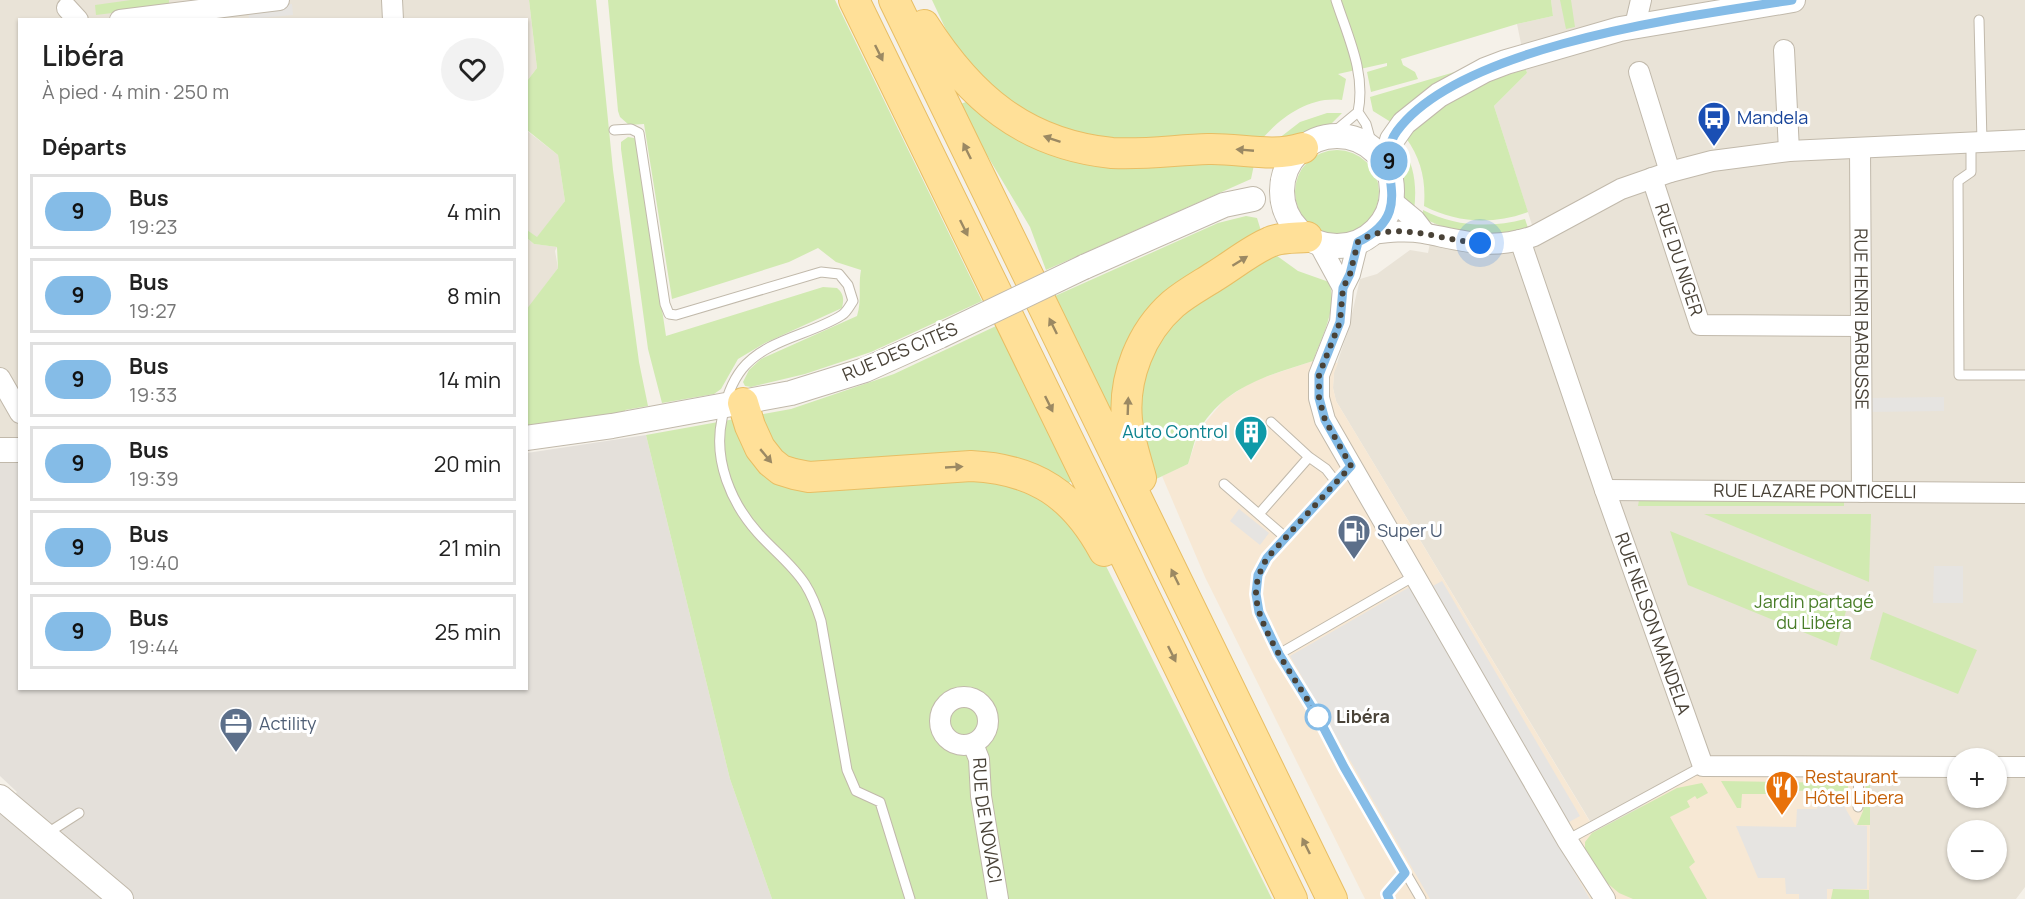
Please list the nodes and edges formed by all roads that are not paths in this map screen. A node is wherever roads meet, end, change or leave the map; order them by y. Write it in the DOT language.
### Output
graph roads {
  1 [pos="279,0"];
  2 [pos="392,0"];
  3 [pos="854,0"];
  4 [pos="894,0"];
  5 [pos="911,0"];
  6 [pos="1336,0"];
  7 [pos="1641,0"];
  8 [pos="1792,0"];
  9 [pos="151,18"];
  10 [pos="393,18"];
  11 [pos="1979,20"];
  12 [pos="1640,25"];
  13 [pos="1784,51"];
  14 [pos="1639,72"];
  15 [pos="1358,112"];
  16 [pos="614,130"];
  17 [pos="2025,140"];
  18 [pos="1316,142"];
  19 [pos="1976,142"];
  20 [pos="1860,148"];
  21 [pos="1373,149"];
  22 [pos="1789,151"];
  23 [pos="1388,168"];
  24 [pos="1661,175"];
  25 [pos="1284,177"];
  26 [pos="1253,199"];
  27 [pos="1392,201"];
  28 [pos="1304,232"];
  29 [pos="1425,233"];
  30 [pos="1365,238"];
  31 [pos="1520,240"];
  32 [pos="1343,288"];
  33 [pos="1861,326"];
  34 [pos="2025,375"];
  35 [pos="0,378"];
  36 [pos="734,405"];
  37 [pos="18,410"];
  38 [pos="1271,422"];
  39 [pos="528,438"];
  40 [pos="0,450"];
  41 [pos="18,450"];
  42 [pos="1309,457"];
  43 [pos="1351,466"];
  44 [pos="1336,482"];
  45 [pos="1224,484"];
  46 [pos="1605,490"];
  47 [pos="1862,492"];
  48 [pos="2025,493"];
  49 [pos="1259,514"];
  50 [pos="1285,537"];
  51 [pos="1160,545"];
  52 [pos="1416,575"];
  53 [pos="1150,610"];
  54 [pos="1279,654"];
  55 [pos="973,744"];
  56 [pos="1703,766"];
  57 [pos="1858,767"];
  58 [pos="1947,767"];
  59 [pos="2007,767"];
  60 [pos="2025,767"];
  61 [pos="0,797"];
  62 [pos="1858,807"];
  63 [pos="79,813"];
  64 [pos="45,835"];
  65 [pos="1567,840"];
  66 [pos="1405,873"];
  67 [pos="121,899"];
  68 [pos="910,899"];
  69 [pos="998,899"];
  70 [pos="1292,899"];
  71 [pos="1332,899"];
  72 [pos="1389,899"];
  73 [pos="1420,899"];
  74 [pos="1605,899"];
  1 -- 9 [label="street"];
  2 -- 10 [label="street"];
  3 -- 53 [label="main road, one-way"];
  51 -- 4 [label="main road, one-way"];
  18 -- 5 [label="main road, one-way"];
  6 -- 15 [label="lane"];
  7 -- 12 [label="street"];
  8 -- 12 [label="street"];
  11 -- 19 [label="lane"];
  12 -- 23 [label="street"];
  13 -- 22 [label="street"];
  14 -- 24 [label="street, RUE DU NIGER"];
  15 -- 18 [label="lane"];
  15 -- 21 [label="lane"];
  16 -- 36 [label="lane"];
  17 -- 19 [label="street"];
  18 -- 21 [label="street"];
  18 -- 25 [label="street"];
  19 -- 20 [label="street"];
  19 -- 34 [label="lane"];
  20 -- 22 [label="street"];
  20 -- 33 [label="street, RUE HENRI BARBUSSE"];
  21 -- 23 [label="street"];
  22 -- 24 [label="street"];
  23 -- 27 [label="street"];
  24 -- 31 [label="street"];
  24 -- 33 [label="street, RUE DU NIGER"];
  25 -- 26 [label="street, RUE DES CITÉS"];
  25 -- 28 [label="street"];
  26 -- 28 [label="street"];
  26 -- 36 [label="street, RUE DES CITÉS, bridge"];
  27 -- 29 [label="street"];
  27 -- 30 [label="street"];
  28 -- 30 [label="street"];
  28 -- 32 [label="street"];
  51 -- 28 [label="main road, one-way"];
  29 -- 30 [label="street"];
  29 -- 31 [label="street"];
  30 -- 32 [label="street"];
  31 -- 46 [label="street, RUE NELSON MANDELA"];
  32 -- 43 [label="street"];
  33 -- 47 [label="street, RUE HENRI BARBUSSE"];
  35 -- 37 [label="street"];
  36 -- 39 [label="street, RUE DES CITÉS"];
  36 -- 53 [label="main road, one-way"];
  36 -- 68 [label="lane"];
  38 -- 42 [label="lane"];
  40 -- 41 [label="street"];
  42 -- 44 [label="lane"];
  42 -- 49 [label="lane"];
  43 -- 44 [label="lane"];
  43 -- 52 [label="street"];
  44 -- 50 [label="lane"];
  45 -- 49 [label="lane"];
  46 -- 47 [label="street, RUE LAZARE PONTICELLI"];
  46 -- 56 [label="street, RUE NELSON MANDELA"];
  47 -- 48 [label="street, RUE LAZARE PONTICELLI"];
  49 -- 50 [label="lane"];
  50 -- 54 [label="lane"];
  71 -- 51 [label="main road, one-way"];
  52 -- 54 [label="lane"];
  52 -- 65 [label="street"];
  53 -- 70 [label="main road, one-way"];
  54 -- 66 [label="lane"];
  55 -- 69 [label="street, RUE DE NOVACI"];
  56 -- 57 [label="street"];
  56 -- 65 [label="lane"];
  57 -- 58 [label="street"];
  57 -- 62 [label="lane"];
  59 -- 60 [label="street"];
  61 -- 64 [label="street"];
  63 -- 64 [label="lane"];
  64 -- 67 [label="street"];
  65 -- 74 [label="street"];
  66 -- 72 [label="lane"];
  66 -- 73 [label="lane"];
}
